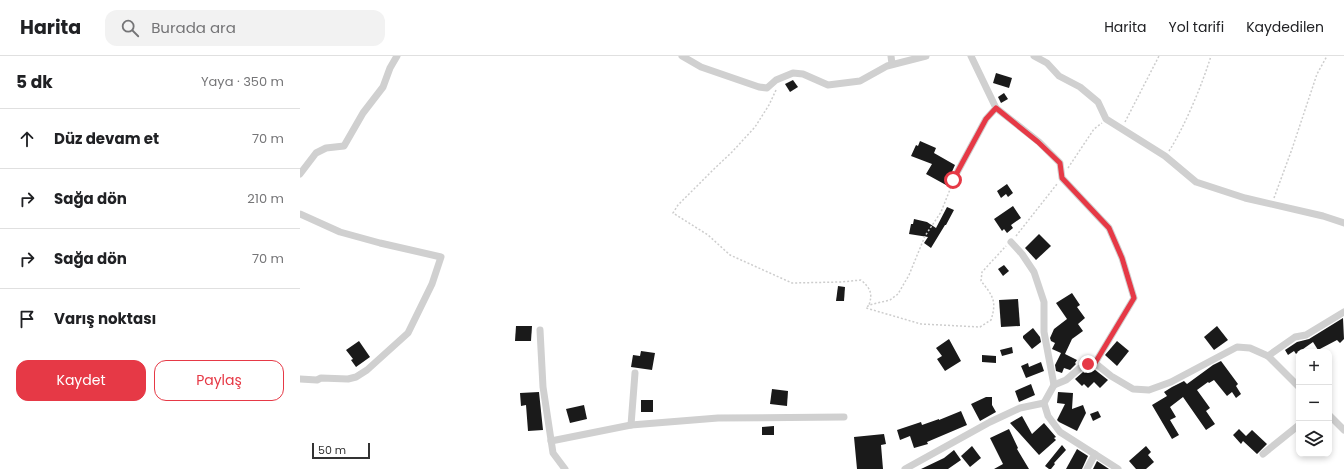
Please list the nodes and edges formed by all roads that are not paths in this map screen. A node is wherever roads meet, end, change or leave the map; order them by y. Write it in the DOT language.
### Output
graph roads {
  1 [pos="397,56"];
  2 [pos="682,56"];
  3 [pos="891,56"];
  4 [pos="926,56"];
  5 [pos="971,56"];
  6 [pos="1034,56"];
  7 [pos="892,64"];
  8 [pos="996,108"];
  9 [pos="300,174"];
  10 [pos="953,180"];
  11 [pos="300,214"];
  12 [pos="1344,223"];
  13 [pos="1010,242"];
  14 [pos="1344,312"];
  15 [pos="540,330"];
  16 [pos="1268,356"];
  17 [pos="1095,363"];
  18 [pos="635,373"];
  19 [pos="300,379"];
  20 [pos="1054,385"];
  21 [pos="1297,385"];
  22 [pos="1044,403"];
  23 [pos="844,417"];
  24 [pos="1332,418"];
  25 [pos="631,425"];
  26 [pos="1296,427"];
  27 [pos="1344,430"];
  28 [pos="552,441"];
  29 [pos="1095,454"];
  30 [pos="1263,454"];
  31 [pos="565,469"];
  32 [pos="906,469"];
  33 [pos="1087,469"];
  34 [pos="1118,469"];
  1 -- 9 [label="street"];
  2 -- 7 [label="street"];
  3 -- 7 [label="street"];
  4 -- 7 [label="street"];
  5 -- 8 [label="street"];
  6 -- 12 [label="street"];
  8 -- 10 [label="street"];
  8 -- 17 [label="street"];
  11 -- 19 [label="street"];
  13 -- 20 [label="street"];
  14 -- 16 [label="street"];
  15 -- 28 [label="street"];
  16 -- 17 [label="street"];
  16 -- 21 [label="street"];
  17 -- 20 [label="street"];
  18 -- 25 [label="street"];
  20 -- 22 [label="street"];
  22 -- 29 [label="street"];
  22 -- 32 [label="street"];
  23 -- 25 [label="street"];
  24 -- 27 [label="street"];
  25 -- 28 [label="street"];
  26 -- 30 [label="street"];
  28 -- 31 [label="street"];
  29 -- 33 [label="street"];
  29 -- 34 [label="street"];
}
